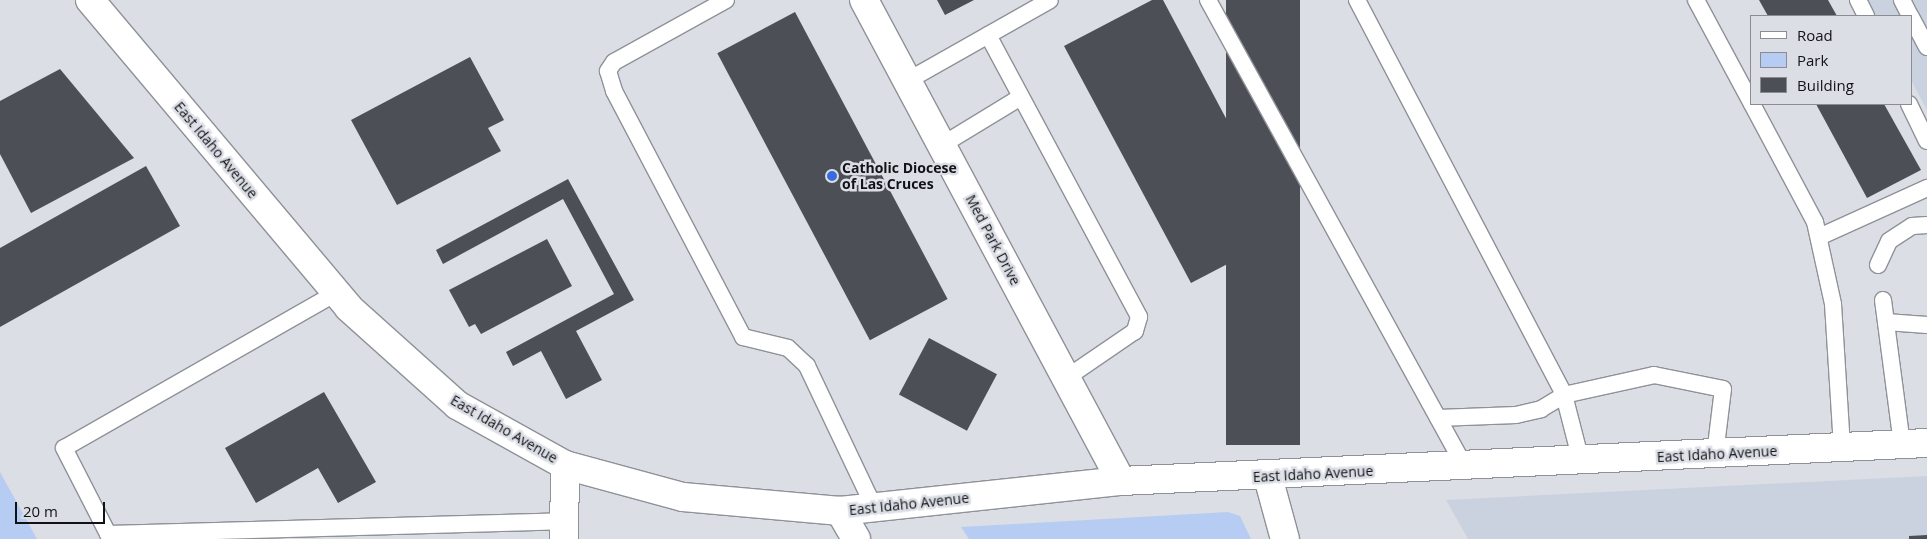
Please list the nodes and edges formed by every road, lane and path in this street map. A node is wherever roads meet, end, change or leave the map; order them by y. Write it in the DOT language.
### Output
graph roads {
  1 [pos="90,0"];
  2 [pos="726,0"];
  3 [pos="864,0"];
  4 [pos="1050,0"];
  5 [pos="1208,0"];
  6 [pos="1357,0"];
  7 [pos="1696,0"];
  8 [pos="1858,0"];
  9 [pos="1902,0"];
  10 [pos="1866,15"];
  11 [pos="1910,15"];
  12 [pos="1912,19"];
  13 [pos="988,35"];
  14 [pos="1927,47"];
  15 [pos="907,81"];
  16 [pos="1021,97"];
  17 [pos="1750,101"];
  18 [pos="1752,105"];
  19 [pos="1910,105"];
  20 [pos="1927,140"];
  21 [pos="942,145"];
  22 [pos="1927,188"];
  23 [pos="1927,225"];
  24 [pos="1819,237"];
  25 [pos="1878,265"];
  26 [pos="336,293"];
  27 [pos="1883,300"];
  28 [pos="1886,322"];
  29 [pos="1927,325"];
  30 [pos="1066,378"];
  31 [pos="1564,395"];
  32 [pos="1438,418"];
  33 [pos="1914,444"];
  34 [pos="1842,448"];
  35 [pos="1715,454"];
  36 [pos="1581,461"];
  37 [pos="565,465"];
  38 [pos="1465,467"];
  39 [pos="1268,477"];
  40 [pos="1121,481"];
  41 [pos="874,508"];
  42 [pos="840,511"];
  43 [pos="564,530"];
  44 [pos="856,539"];
  45 [pos="1285,539"];
  1 -- 26 [label="street, East Idaho Avenue"];
  2 -- 41 [label="lane"];
  3 -- 15 [label="street, Med Park Drive"];
  4 -- 13 [label="lane"];
  5 -- 32 [label="lane"];
  6 -- 31 [label="lane"];
  7 -- 17 [label="lane"];
  8 -- 10 [label="lane"];
  9 -- 11 [label="lane"];
  12 -- 14 [label="lane"];
  13 -- 15 [label="lane"];
  13 -- 16 [label="lane"];
  15 -- 21 [label="street, Med Park Drive"];
  16 -- 21 [label="lane"];
  16 -- 30 [label="lane"];
  18 -- 24 [label="lane"];
  19 -- 20 [label="lane"];
  21 -- 30 [label="street, Med Park Drive"];
  22 -- 24 [label="lane"];
  23 -- 25 [label="lane"];
  24 -- 34 [label="lane"];
  26 -- 37 [label="street, East Idaho Avenue"];
  26 -- 43 [label="lane"];
  27 -- 28 [label="lane"];
  28 -- 29 [label="lane"];
  28 -- 33 [label="lane"];
  30 -- 40 [label="street, Med Park Drive"];
  31 -- 32 [label="lane"];
  31 -- 35 [label="lane"];
  31 -- 36 [label="lane"];
  32 -- 38 [label="lane"];
  33 -- 34 [label="street, East Idaho Avenue"];
  34 -- 35 [label="street, East Idaho Avenue"];
  35 -- 36 [label="street, East Idaho Avenue"];
  36 -- 38 [label="street, East Idaho Avenue"];
  37 -- 42 [label="street, East Idaho Avenue"];
  37 -- 43 [label="street"];
  38 -- 39 [label="street, East Idaho Avenue"];
  39 -- 40 [label="street, East Idaho Avenue"];
  39 -- 45 [label="street"];
  40 -- 41 [label="street, East Idaho Avenue"];
  41 -- 42 [label="street, East Idaho Avenue"];
  42 -- 44 [label="street"];
}
